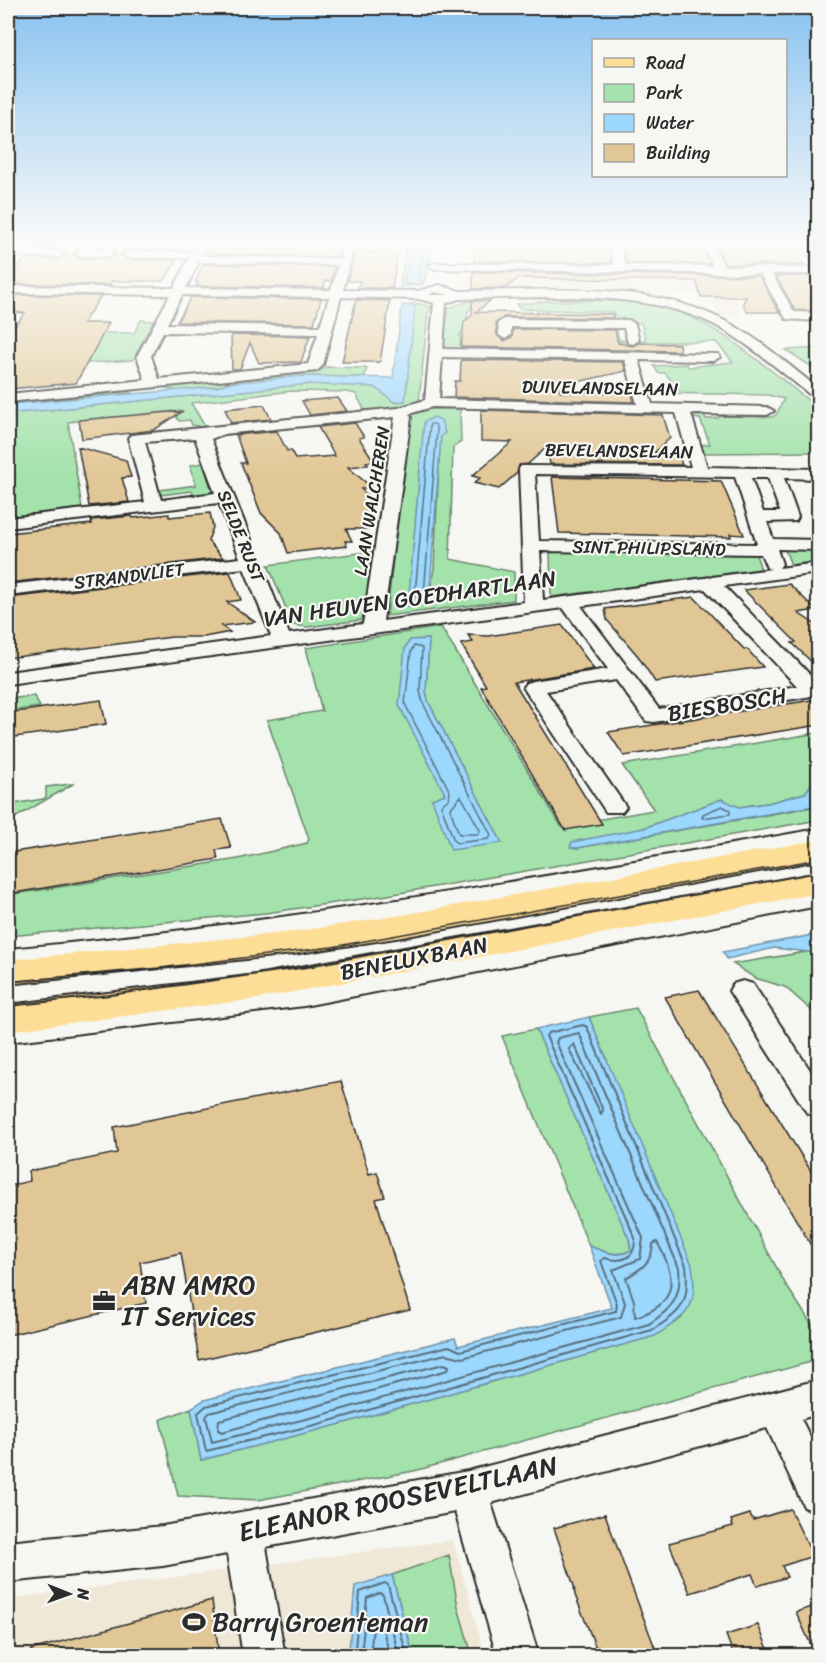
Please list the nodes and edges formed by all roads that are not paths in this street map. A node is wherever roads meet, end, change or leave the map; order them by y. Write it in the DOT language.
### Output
graph roads {
  1 [pos="161,324"];
  2 [pos="328,324"];
  3 [pos="438,324"];
  4 [pos="504,324"];
  5 [pos="507,324"];
  6 [pos="722,324"];
  7 [pos="159,328"];
  8 [pos="326,330"];
  9 [pos="505,334"];
  10 [pos="594,340"];
  11 [pos="633,340"];
  12 [pos="436,353"];
  13 [pos="631,356"];
  14 [pos="712,357"];
  15 [pos="154,385"];
  16 [pos="819,394"];
  17 [pos="8,398"];
  18 [pos="432,404"];
  19 [pos="646,409"];
  20 [pos="682,409"];
  21 [pos="767,411"];
  22 [pos="399,412"];
  23 [pos="208,435"];
  24 [pos="700,472"];
  25 [pos="741,473"];
  26 [pos="774,473"];
  27 [pos="819,474"];
  28 [pos="225,498"];
  29 [pos="154,506"];
  30 [pos="756,517"];
  31 [pos="8,523"];
  32 [pos="819,545"];
  33 [pos="531,546"];
  34 [pos="767,547"];
  35 [pos="251,562"];
  36 [pos="819,568"];
  37 [pos="776,575"];
  38 [pos="710,583"];
  39 [pos="8,591"];
  40 [pos="568,602"];
  41 [pos="534,606"];
  42 [pos="372,628"];
  43 [pos="282,640"];
  44 [pos="621,674"];
  45 [pos="8,678"];
  46 [pos="815,690"];
  47 [pos="614,807"];
  48 [pos="819,836"];
  49 [pos="819,850"];
  50 [pos="819,883"];
  51 [pos="819,898"];
  52 [pos="8,958"];
  53 [pos="8,972"];
  54 [pos="743,991"];
  55 [pos="8,1018"];
  56 [pos="8,1032"];
  57 [pos="819,1105"];
  58 [pos="819,1396"];
  59 [pos="776,1408"];
  60 [pos="468,1490"];
  61 [pos="819,1493"];
  62 [pos="243,1531"];
  63 [pos="8,1562"];
  64 [pos="264,1656"];
  65 [pos="518,1656"];
  1 -- 7 [label="street"];
  2 -- 8 [label="street"];
  3 -- 12 [label="street"];
  4 -- 9 [label="street"];
  5 -- 10 [label="street"];
  6 -- 16 [label="street"];
  7 -- 8 [label="street"];
  7 -- 15 [label="street"];
  8 -- 15 [label="street"];
  10 -- 11 [label="street"];
  10 -- 12 [label="street"];
  10 -- 13 [label="street"];
  12 -- 18 [label="street"];
  13 -- 14 [label="street"];
  13 -- 19 [label="street"];
  15 -- 17 [label="street"];
  18 -- 19 [label="street, DUIVELANDSELAAN"];
  18 -- 22 [label="street, LAAN WALCHEREN"];
  19 -- 20 [label="street, DUIVELANDSELAAN"];
  20 -- 21 [label="street, DUIVELANDSELAAN"];
  20 -- 24 [label="street"];
  22 -- 23 [label="street"];
  22 -- 42 [label="street, LAAN WALCHEREN"];
  23 -- 28 [label="street, SELDE RUST"];
  23 -- 29 [label="street"];
  24 -- 25 [label="street, BEVELANDSELAAN"];
  24 -- 33 [label="street, BEVELANDSELAAN"];
  25 -- 26 [label="street, BEVELANDSELAAN"];
  25 -- 30 [label="street"];
  26 -- 27 [label="street, BEVELANDSELAAN"];
  26 -- 30 [label="street"];
  28 -- 29 [label="street"];
  28 -- 35 [label="street, SELDE RUST"];
  29 -- 31 [label="street"];
  30 -- 34 [label="street"];
  32 -- 34 [label="street, SINT PHILIPSLAND"];
  33 -- 34 [label="street, SINT PHILIPSLAND"];
  33 -- 41 [label="street, BEVELANDSELAAN"];
  34 -- 37 [label="street"];
  35 -- 39 [label="street, STRANDVLIET"];
  35 -- 43 [label="street, SELDE RUST"];
  36 -- 37 [label="street, VAN HEUVEN GOEDHARTLAAN"];
  37 -- 38 [label="street, VAN HEUVEN GOEDHARTLAAN"];
  38 -- 40 [label="street, VAN HEUVEN GOEDHARTLAAN"];
  38 -- 46 [label="street"];
  40 -- 41 [label="street, VAN HEUVEN GOEDHARTLAAN"];
  40 -- 44 [label="street, BIESBOSCH"];
  41 -- 42 [label="street, VAN HEUVEN GOEDHARTLAAN"];
  42 -- 43 [label="street, VAN HEUVEN GOEDHARTLAAN"];
  43 -- 45 [label="street, VAN HEUVEN GOEDHARTLAAN"];
  44 -- 46 [label="street, BIESBOSCH"];
  44 -- 47 [label="street"];
  48 -- 52 [label="street"];
  49 -- 53 [label="main road, BENELUXBAAN"];
  50 -- 55 [label="main road, BENELUXBAAN"];
  51 -- 56 [label="street, BENELUXBAAN"];
  54 -- 57 [label="street"];
  58 -- 59 [label="street, ELEANOR ROOSEVELTLAAN"];
  59 -- 60 [label="street, ELEANOR ROOSEVELTLAAN"];
  59 -- 61 [label="street"];
  60 -- 62 [label="street, ELEANOR ROOSEVELTLAAN"];
  60 -- 65 [label="street"];
  62 -- 63 [label="street, ELEANOR ROOSEVELTLAAN"];
  62 -- 64 [label="street"];
}
